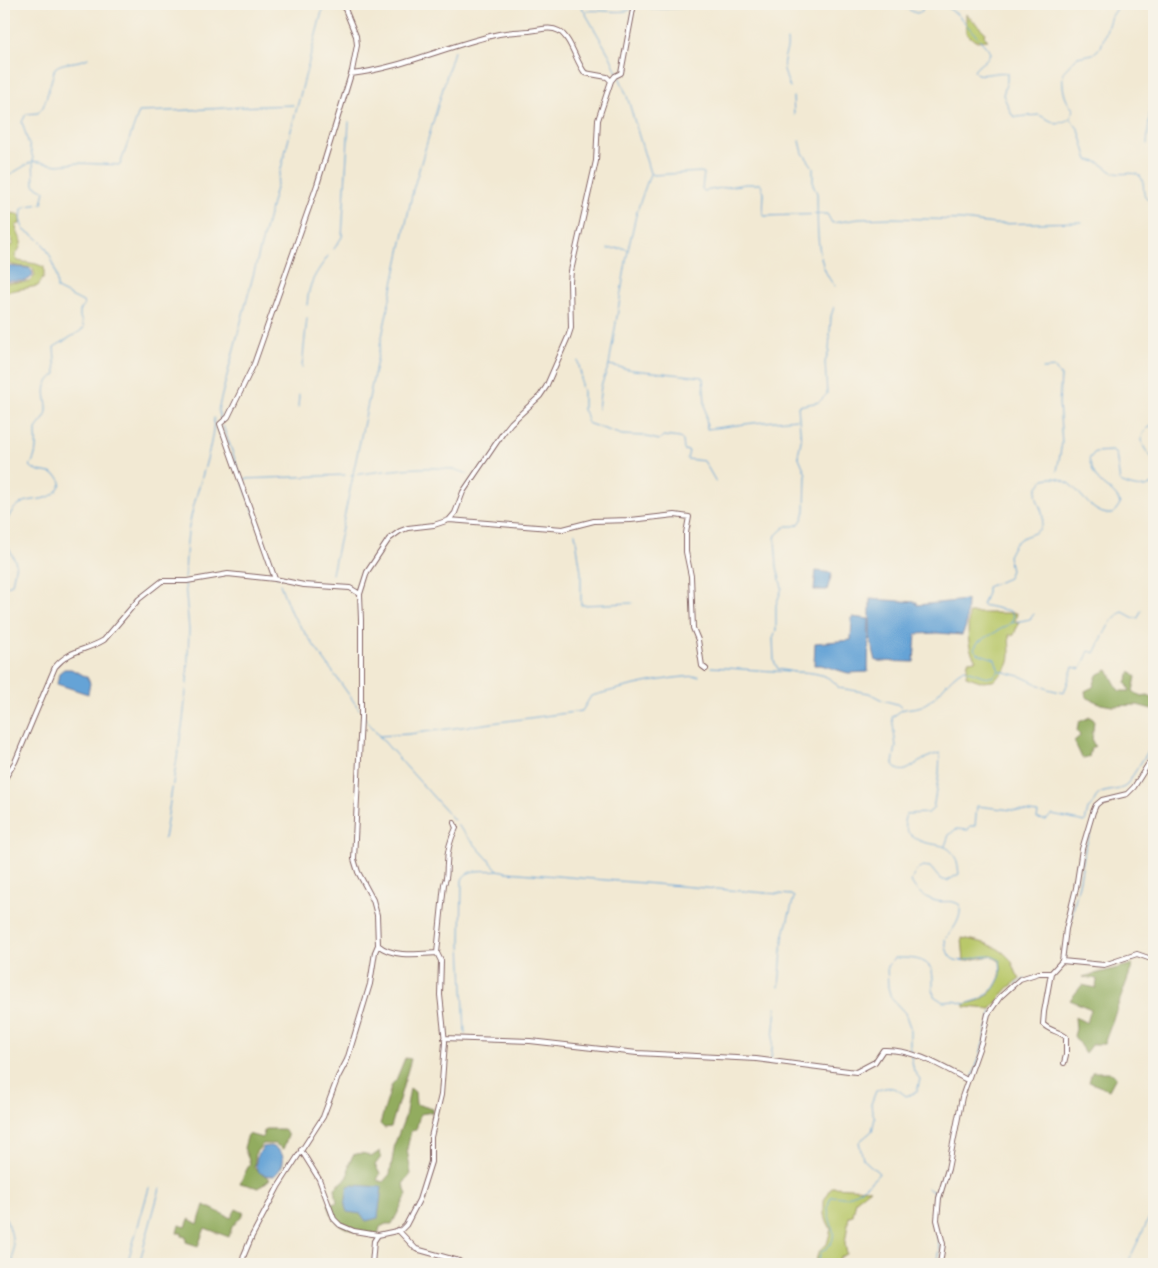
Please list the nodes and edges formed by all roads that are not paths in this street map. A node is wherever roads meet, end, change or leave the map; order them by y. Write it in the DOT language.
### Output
graph roads {
  1 [pos="344,4"];
  2 [pos="634,4"];
  3 [pos="351,74"];
  4 [pos="611,81"];
  5 [pos="449,520"];
  6 [pos="275,579"];
  7 [pos="360,594"];
  8 [pos="706,669"];
  9 [pos="1154,755"];
  10 [pos="4,780"];
  11 [pos="454,823"];
  12 [pos="378,945"];
  13 [pos="438,953"];
  14 [pos="1154,960"];
  15 [pos="1062,961"];
  16 [pos="1051,973"];
  17 [pos="444,1038"];
  18 [pos="1064,1063"];
  19 [pos="967,1080"];
  20 [pos="301,1150"];
  21 [pos="398,1230"];
  22 [pos="378,1235"];
  23 [pos="459,1261"];
  24 [pos="242,1264"];
  25 [pos="372,1264"];
  26 [pos="940,1264"];
  1 -- 3 [label="street"];
  2 -- 4 [label="street"];
  3 -- 4 [label="street"];
  3 -- 6 [label="street"];
  4 -- 5 [label="street"];
  5 -- 7 [label="street"];
  5 -- 8 [label="street"];
  6 -- 7 [label="street"];
  6 -- 10 [label="street"];
  7 -- 12 [label="street"];
  9 -- 15 [label="street"];
  11 -- 13 [label="street"];
  12 -- 13 [label="street"];
  12 -- 20 [label="street"];
  13 -- 17 [label="street"];
  14 -- 15 [label="street"];
  15 -- 16 [label="street"];
  16 -- 18 [label="street"];
  16 -- 19 [label="street"];
  17 -- 19 [label="street"];
  17 -- 21 [label="street"];
  19 -- 26 [label="street"];
  20 -- 22 [label="street"];
  20 -- 24 [label="street"];
  21 -- 22 [label="street"];
  21 -- 23 [label="street"];
  22 -- 25 [label="street"];
}
